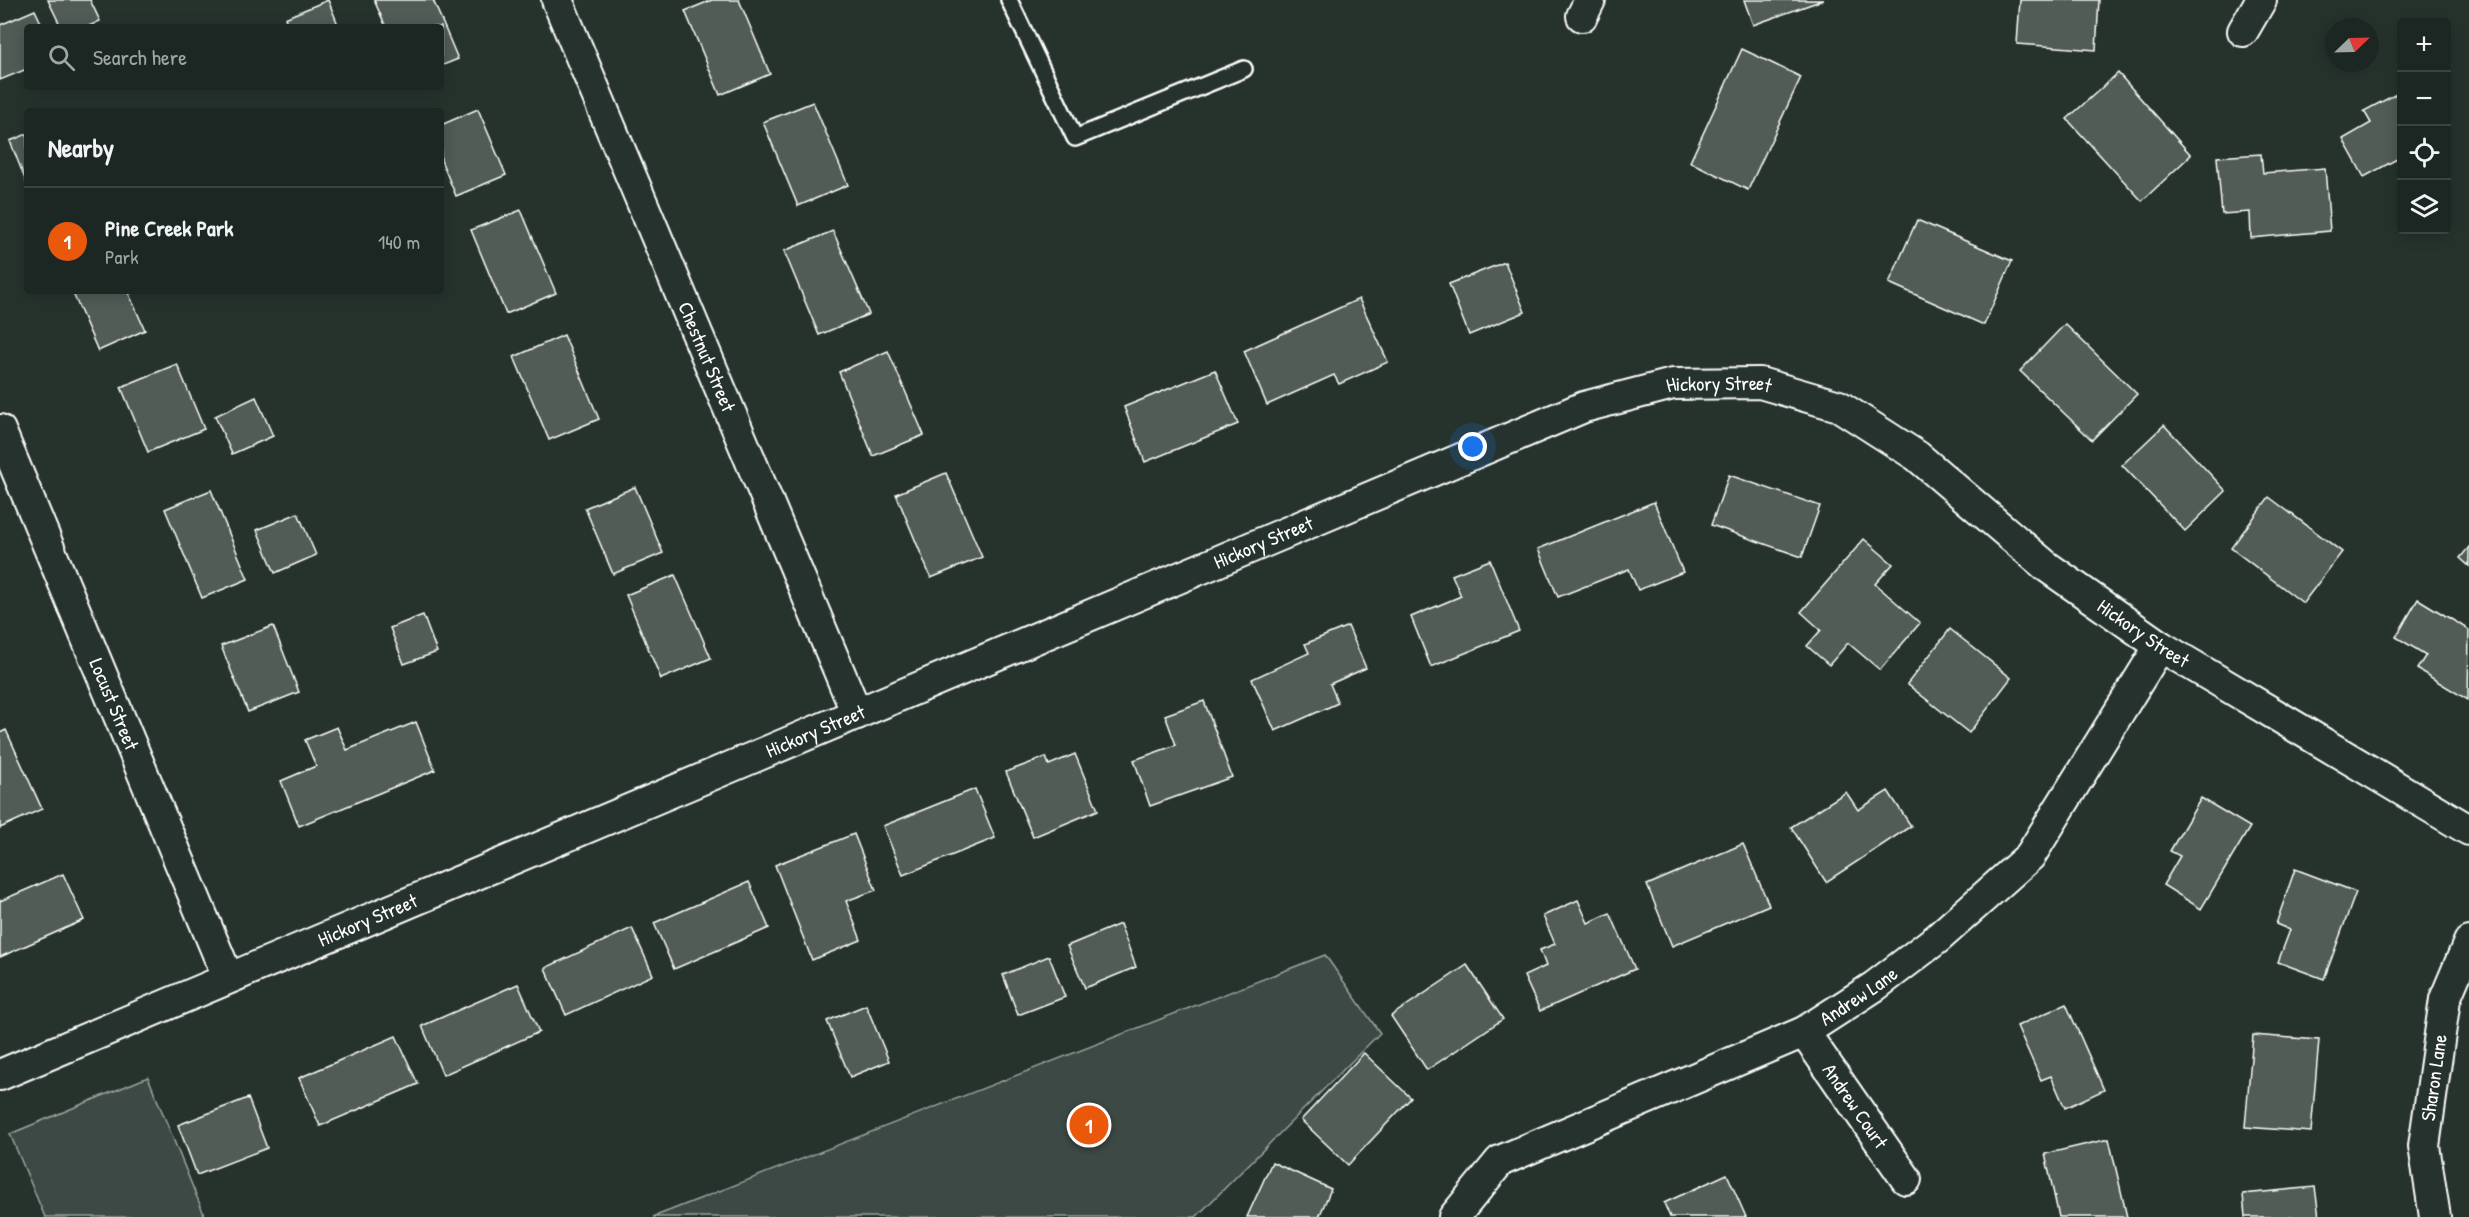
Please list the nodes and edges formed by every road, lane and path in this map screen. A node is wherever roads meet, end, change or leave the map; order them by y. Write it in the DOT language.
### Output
graph roads {
  1 [pos="557,0"];
  2 [pos="1009,0"];
  3 [pos="2261,0"];
  4 [pos="2243,31"];
  5 [pos="1244,69"];
  6 [pos="0,430"];
  7 [pos="2160,646"];
  8 [pos="857,714"];
  9 [pos="2469,830"];
  10 [pos="2469,942"];
  11 [pos="228,978"];
  12 [pos="1804,1032"];
  13 [pos="0,1075"];
  14 [pos="1906,1179"];
  15 [pos="1454,1217"];
  16 [pos="2435,1217"];
  1 -- 8 [label="street, Chestnut Street"];
  2 -- 5 [label="lane"];
  3 -- 4 [label="street"];
  6 -- 11 [label="street, Locust Street"];
  7 -- 8 [label="street, Hickory Street"];
  7 -- 9 [label="street, Hickory Street"];
  7 -- 12 [label="street, Andrew Lane"];
  8 -- 11 [label="street, Hickory Street"];
  10 -- 16 [label="street, Sharon Lane"];
  11 -- 13 [label="street, Hickory Street"];
  12 -- 14 [label="street, Andrew Court"];
  12 -- 15 [label="street, Andrew Lane"];
}
